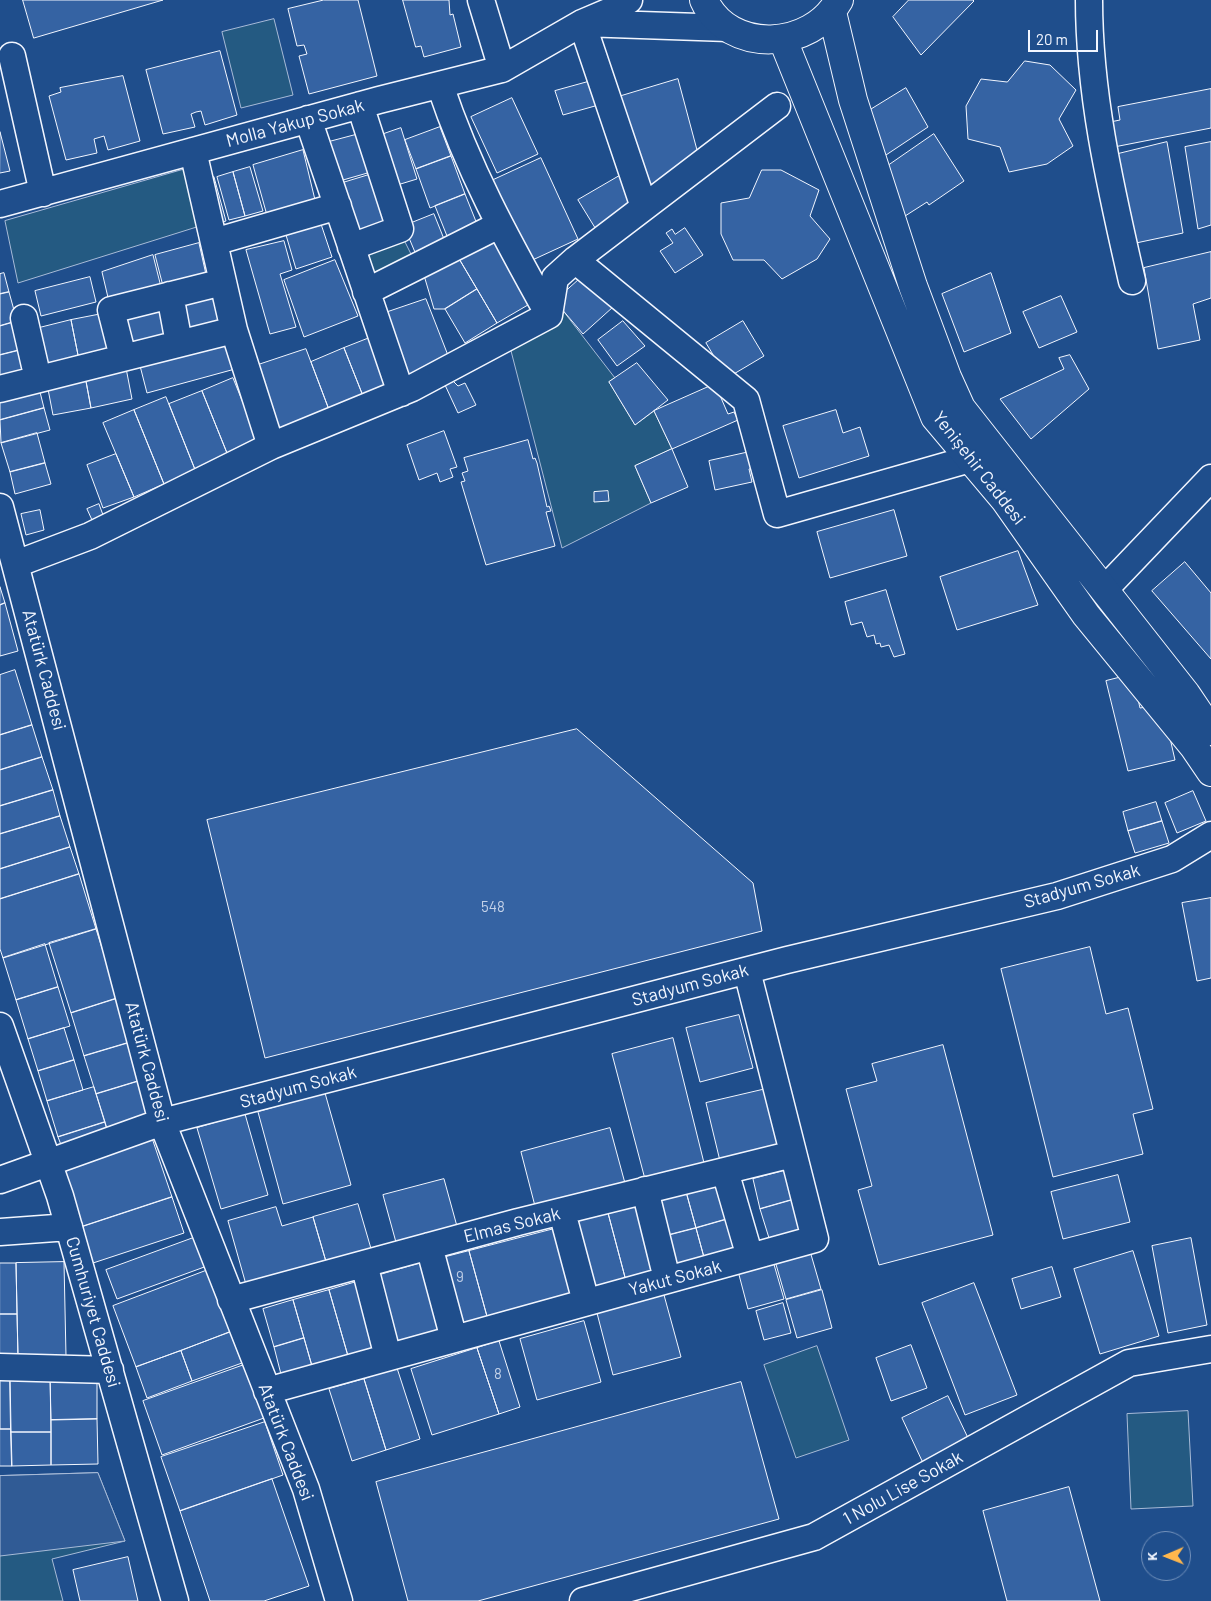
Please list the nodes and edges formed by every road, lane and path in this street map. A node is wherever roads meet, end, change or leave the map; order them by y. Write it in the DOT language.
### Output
graph roads {
  1 [pos="481,0"];
  2 [pos="704,0"];
  3 [pos="1089,0"];
  4 [pos="619,3"];
  5 [pos="836,6"];
  6 [pos="582,24"];
  7 [pos="728,28"];
  8 [pos="783,40"];
  9 [pos="12,56"];
  10 [pos="502,69"];
  11 [pos="440,85"];
  12 [pos="360,105"];
  13 [pos="777,106"];
  14 [pos="308,119"];
  15 [pos="192,151"];
  16 [pos="43,192"];
  17 [pos="0,204"];
  18 [pos="338,206"];
  19 [pos="644,207"];
  20 [pos="499,225"];
  21 [pos="214,242"];
  22 [pos="351,247"];
  23 [pos="575,260"];
  24 [pos="223,282"];
  25 [pos="1132,282"];
  26 [pos="366,292"];
  27 [pos="170,295"];
  28 [pos="550,315"];
  29 [pos="24,318"];
  30 [pos="234,330"];
  31 [pos="178,343"];
  32 [pos="122,358"];
  33 [pos="38,379"];
  34 [pos="0,389"];
  35 [pos="401,393"];
  36 [pos="271,446"];
  37 [pos="970,459"];
  38 [pos="1211,478"];
  39 [pos="2,522"];
  40 [pos="16,564"];
  41 [pos="1104,590"];
  42 [pos="1211,732"];
  43 [pos="1211,772"];
  44 [pos="1211,835"];
  45 [pos="747,971"];
  46 [pos="0,1026"];
  47 [pos="162,1122"];
  48 [pos="793,1154"];
  49 [pos="49,1163"];
  50 [pos="726,1171"];
  51 [pos="0,1180"];
  52 [pos="645,1190"];
  53 [pos="562,1212"];
  54 [pos="69,1227"];
  55 [pos="0,1232"];
  56 [pos="429,1246"];
  57 [pos="750,1257"];
  58 [pos="364,1264"];
  59 [pos="667,1279"];
  60 [pos="232,1300"];
  61 [pos="586,1302"];
  62 [pos="454,1338"];
  63 [pos="1211,1349"];
  64 [pos="388,1357"];
  65 [pos="0,1366"];
  66 [pos="110,1370"];
  67 [pos="267,1390"];
  68 [pos="175,1601"];
  69 [pos="339,1601"];
  70 [pos="583,1601"];
  1 -- 10 [label="street"];
  2 -- 7 [label="main road"];
  3 -- 25 [label="street"];
  4 -- 6 [label="street, Molla Yakup Sokak"];
  5 -- 8 [label="main road"];
  5 -- 41 [label="main road, Yenişehir Caddesi"];
  6 -- 7 [label="street"];
  6 -- 10 [label="street, Molla Yakup Sokak"];
  6 -- 19 [label="street"];
  7 -- 8 [label="main road"];
  8 -- 37 [label="main road, Yenişehir Caddesi"];
  9 -- 16 [label="street"];
  10 -- 11 [label="street, Molla Yakup Sokak"];
  11 -- 12 [label="street, Molla Yakup Sokak"];
  11 -- 20 [label="street"];
  12 -- 14 [label="street, Molla Yakup Sokak"];
  12 -- 22 [label="street"];
  13 -- 19 [label="street"];
  14 -- 15 [label="street, Molla Yakup Sokak"];
  14 -- 18 [label="street"];
  15 -- 16 [label="street, Molla Yakup Sokak"];
  15 -- 21 [label="street"];
  16 -- 17 [label="street, Molla Yakup Sokak"];
  18 -- 21 [label="street"];
  18 -- 22 [label="street"];
  19 -- 23 [label="street"];
  20 -- 26 [label="street"];
  20 -- 28 [label="street"];
  21 -- 24 [label="street"];
  22 -- 26 [label="street"];
  23 -- 28 [label="street"];
  23 -- 37 [label="street"];
  24 -- 27 [label="street"];
  24 -- 30 [label="street"];
  26 -- 35 [label="street"];
  27 -- 31 [label="street"];
  27 -- 32 [label="street"];
  28 -- 35 [label="street"];
  29 -- 33 [label="street"];
  30 -- 31 [label="street"];
  30 -- 36 [label="street"];
  31 -- 32 [label="street"];
  32 -- 33 [label="street"];
  33 -- 34 [label="street"];
  35 -- 36 [label="street"];
  36 -- 40 [label="street"];
  37 -- 43 [label="main road, Yenişehir Caddesi"];
  38 -- 41 [label="street"];
  39 -- 40 [label="street, Atatürk Caddesi"];
  40 -- 47 [label="street, Atatürk Caddesi"];
  41 -- 42 [label="main road, Yenişehir Caddesi"];
  44 -- 45 [label="street, Stadyum Sokak"];
  45 -- 47 [label="street, Stadyum Sokak"];
  45 -- 48 [label="street, Yakut Sokak"];
  46 -- 49 [label="street, Cumhuriyet Caddesi"];
  47 -- 49 [label="street, Stadyum Sokak"];
  47 -- 60 [label="street, Atatürk Caddesi"];
  48 -- 50 [label="street, Elmas Sokak"];
  48 -- 57 [label="street, Yakut Sokak"];
  49 -- 51 [label="street, Stadyum Sokak"];
  49 -- 54 [label="street, Cumhuriyet Caddesi"];
  50 -- 52 [label="street, Elmas Sokak"];
  50 -- 57 [label="street"];
  52 -- 53 [label="street, Elmas Sokak"];
  52 -- 59 [label="street"];
  53 -- 56 [label="street, Elmas Sokak"];
  53 -- 61 [label="street"];
  54 -- 55 [label="street"];
  54 -- 66 [label="street, Cumhuriyet Caddesi"];
  56 -- 58 [label="street, Elmas Sokak"];
  56 -- 62 [label="street"];
  57 -- 59 [label="street, Yakut Sokak"];
  58 -- 60 [label="street, Elmas Sokak"];
  58 -- 64 [label="street"];
  59 -- 61 [label="street, Yakut Sokak"];
  60 -- 67 [label="street, Atatürk Caddesi"];
  61 -- 62 [label="street, Yakut Sokak"];
  62 -- 64 [label="street, Yakut Sokak"];
  63 -- 70 [label="street, 1 Nolu Lise Sokak"];
  64 -- 67 [label="street, Yakut Sokak"];
  65 -- 66 [label="street"];
  66 -- 68 [label="street, Cumhuriyet Caddesi"];
  67 -- 69 [label="street, Atatürk Caddesi"];
}
